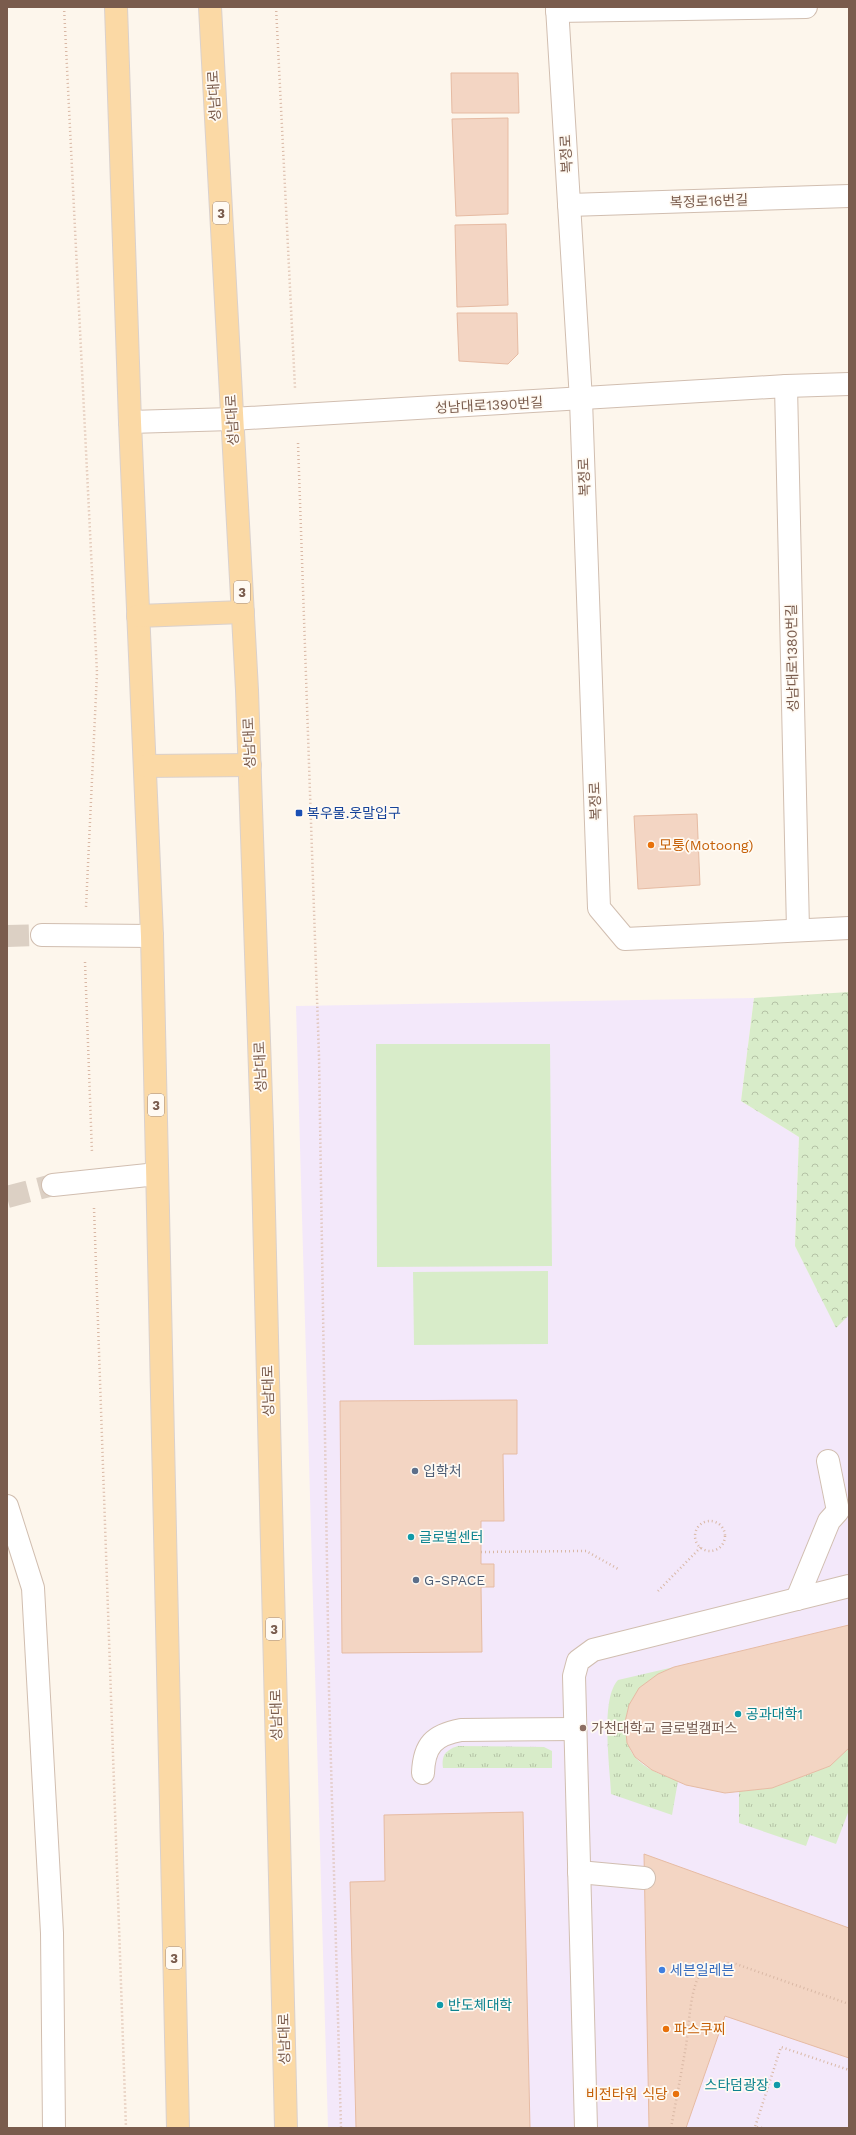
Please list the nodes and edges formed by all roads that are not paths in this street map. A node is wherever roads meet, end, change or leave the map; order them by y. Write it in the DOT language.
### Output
graph roads {
  1 [pos="116,7"];
  2 [pos="210,7"];
  3 [pos="806,7"];
  4 [pos="771,8"];
  5 [pos="557,9"];
  6 [pos="849,196"];
  7 [pos="569,205"];
  8 [pos="849,384"];
  9 [pos="786,386"];
  10 [pos="581,400"];
  11 [pos="232,419"];
  12 [pos="130,422"];
  13 [pos="243,612"];
  14 [pos="138,616"];
  15 [pos="250,765"];
  16 [pos="145,766"];
  17 [pos="849,928"];
  18 [pos="798,930"];
  19 [pos="42,935"];
  20 [pos="152,936"];
  21 [pos="157,1174"];
  22 [pos="53,1185"];
  23 [pos="828,1461"];
  24 [pos="7,1506"];
  25 [pos="849,1586"];
  26 [pos="796,1599"];
  27 [pos="575,1729"];
  28 [pos="423,1773"];
  29 [pos="579,1872"];
  30 [pos="644,1878"];
  31 [pos="54,2128"];
  32 [pos="178,2128"];
  33 [pos="286,2128"];
  34 [pos="586,2128"];
  1 -- 12 [label="main road, 3"];
  2 -- 11 [label="main road, 성남대로 / 3"];
  3 -- 4 [label="street"];
  4 -- 5 [label="street"];
  5 -- 7 [label="street, 복정로"];
  6 -- 7 [label="street, 복정로16번길"];
  7 -- 10 [label="street, 복정로"];
  8 -- 9 [label="street, 성남대로1390번길"];
  9 -- 10 [label="street, 성남대로1390번길"];
  9 -- 18 [label="street, 성남대로1380번길"];
  10 -- 11 [label="street, 성남대로1390번길"];
  10 -- 18 [label="street, 복정로"];
  11 -- 12 [label="street, 성남대로1390번길"];
  11 -- 13 [label="main road, 성남대로 / 3"];
  12 -- 14 [label="main road, 3"];
  13 -- 14 [label="main road"];
  13 -- 15 [label="main road, 성남대로 / 3"];
  14 -- 16 [label="main road, 3"];
  15 -- 16 [label="main road"];
  15 -- 33 [label="main road, 성남대로 / 3"];
  16 -- 20 [label="main road, 3"];
  17 -- 18 [label="street"];
  19 -- 20 [label="street"];
  20 -- 21 [label="main road, 3"];
  21 -- 22 [label="street"];
  21 -- 32 [label="main road, 3"];
  23 -- 26 [label="street"];
  24 -- 31 [label="street"];
  25 -- 26 [label="street"];
  26 -- 27 [label="street"];
  27 -- 28 [label="street"];
  27 -- 29 [label="street"];
  29 -- 30 [label="street"];
  29 -- 34 [label="street"];
}
